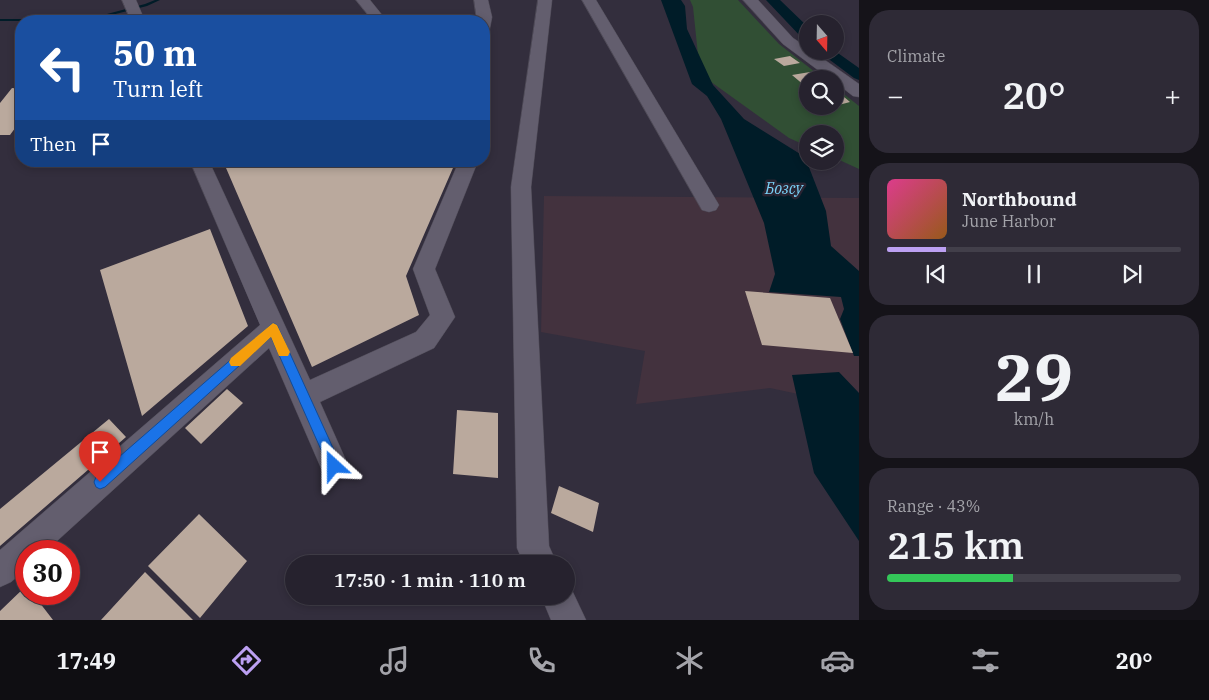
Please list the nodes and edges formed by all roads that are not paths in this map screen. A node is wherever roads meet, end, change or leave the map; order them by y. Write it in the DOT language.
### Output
graph roads {
  1 [pos="363,0"];
  2 [pos="481,0"];
  3 [pos="545,0"];
  4 [pos="589,0"];
  5 [pos="750,0"];
  6 [pos="375,15"];
  7 [pos="485,15"];
  8 [pos="859,92"];
  9 [pos="202,167"];
  10 [pos="466,167"];
  11 [pos="709,205"];
  12 [pos="273,328"];
  13 [pos="304,396"];
  14 [pos="334,466"];
  15 [pos="536,555"];
  16 [pos="0,571"];
  17 [pos="561,605"];
  18 [pos="568,620"];
  1 -- 6 [label="street"];
  2 -- 7 [label="street"];
  3 -- 15 [label="street"];
  4 -- 11 [label="street"];
  5 -- 8 [label="street"];
  9 -- 12 [label="street"];
  10 -- 13 [label="street"];
  12 -- 13 [label="street"];
  12 -- 16 [label="street"];
  13 -- 14 [label="street"];
  17 -- 18 [label="street"];
}
